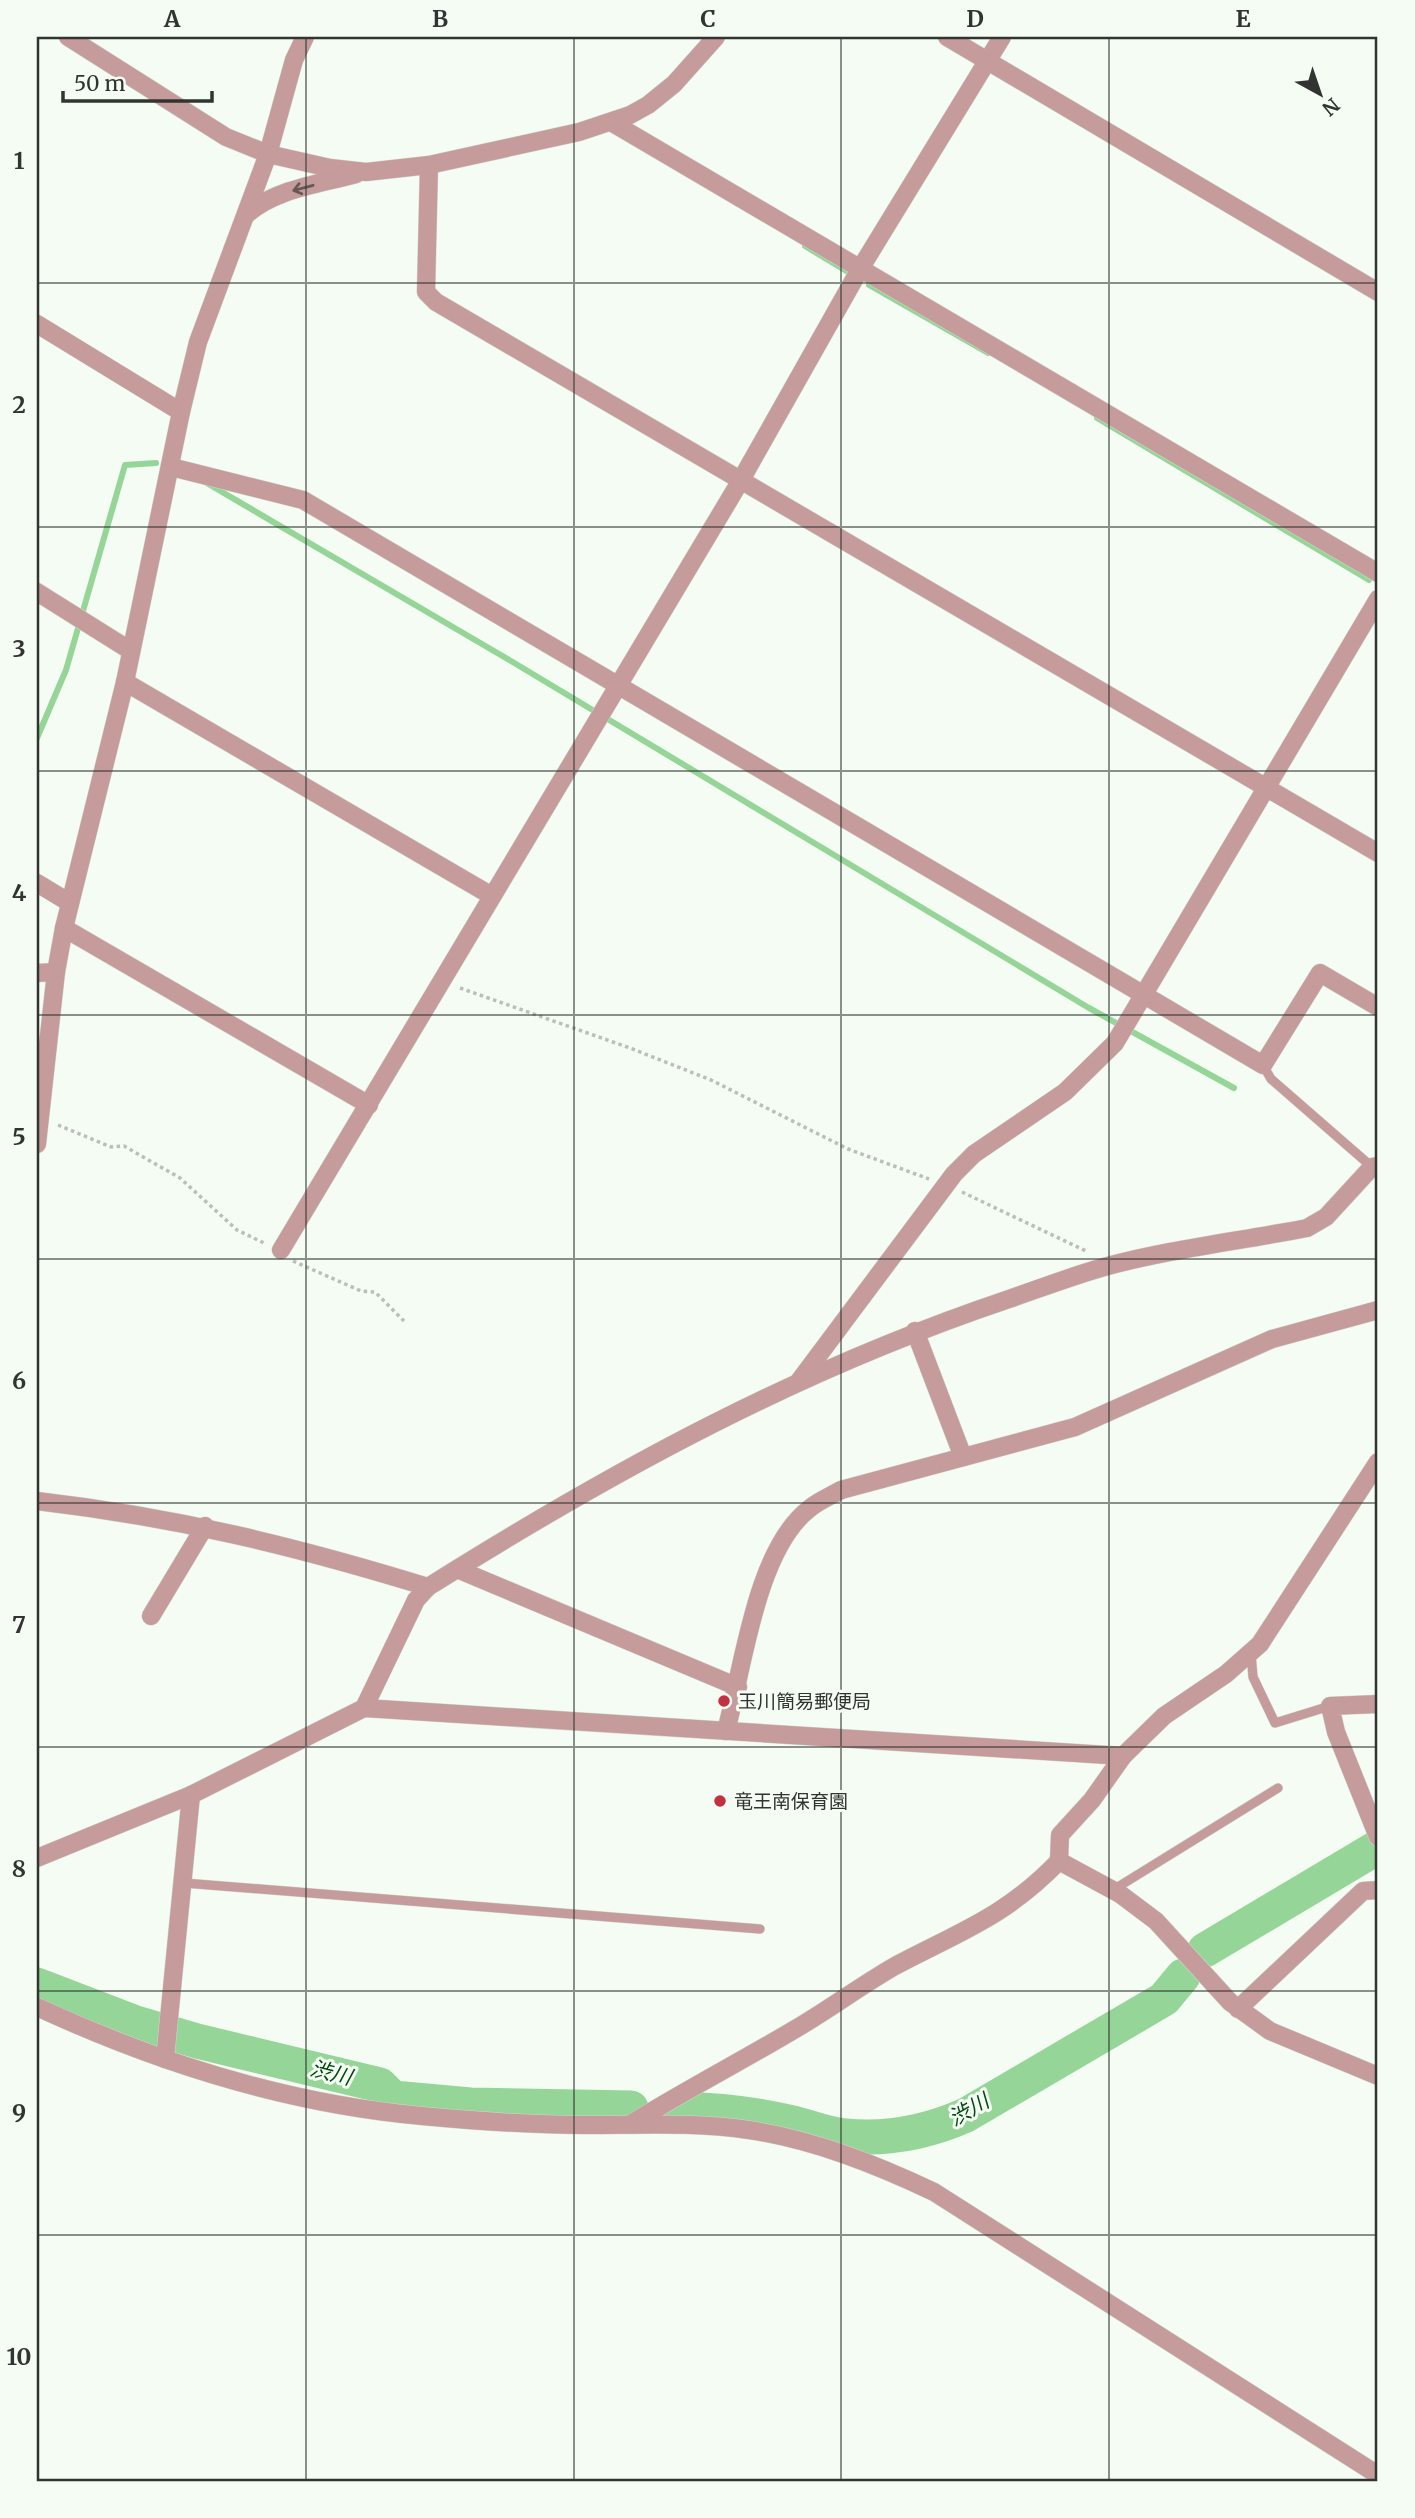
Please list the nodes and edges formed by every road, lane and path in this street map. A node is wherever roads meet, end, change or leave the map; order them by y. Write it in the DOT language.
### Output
graph roads {
  1 [pos="68,37"];
  2 [pos="305,37"];
  3 [pos="716,37"];
  4 [pos="947,37"];
  5 [pos="1002,37"];
  6 [pos="988,61"];
  7 [pos="611,122"];
  8 [pos="268,154"];
  9 [pos="429,165"];
  10 [pos="366,172"];
  11 [pos="245,216"];
  12 [pos="860,269"];
  13 [pos="1378,292"];
  14 [pos="37,324"];
  15 [pos="181,412"];
  16 [pos="172,467"];
  17 [pos="741,480"];
  18 [pos="1378,572"];
  19 [pos="37,592"];
  20 [pos="1378,599"];
  21 [pos="131,651"];
  22 [pos="125,682"];
  23 [pos="617,685"];
  24 [pos="1265,787"];
  25 [pos="1378,853"];
  26 [pos="37,883"];
  27 [pos="492,896"];
  28 [pos="70,903"];
  29 [pos="64,928"];
  30 [pos="55,972"];
  31 [pos="37,973"];
  32 [pos="441,982"];
  33 [pos="1145,996"];
  34 [pos="1378,1007"];
  35 [pos="1263,1065"];
  36 [pos="369,1105"];
  37 [pos="40,1118"];
  38 [pos="37,1144"];
  39 [pos="1375,1166"];
  40 [pos="946,1185"];
  41 [pos="281,1250"];
  42 [pos="1105,1267"];
  43 [pos="1378,1310"];
  44 [pos="406,1323"];
  45 [pos="915,1331"];
  46 [pos="800,1380"];
  47 [pos="963,1457"];
  48 [pos="1378,1462"];
  49 [pos="37,1501"];
  50 [pos="205,1526"];
  51 [pos="457,1569"];
  52 [pos="428,1587"];
  53 [pos="150,1616"];
  54 [pos="1251,1651"];
  55 [pos="738,1687"];
  56 [pos="1378,1704"];
  57 [pos="1330,1706"];
  58 [pos="364,1708"];
  59 [pos="726,1731"];
  60 [pos="1124,1756"];
  61 [pos="1278,1788"];
  62 [pos="191,1795"];
  63 [pos="1378,1836"];
  64 [pos="37,1858"];
  65 [pos="1059,1861"];
  66 [pos="184,1883"];
  67 [pos="1113,1890"];
  68 [pos="1378,1890"];
  69 [pos="760,1929"];
  70 [pos="37,2007"];
  71 [pos="1238,2009"];
  72 [pos="165,2053"];
  73 [pos="1378,2076"];
  74 [pos="631,2124"];
  75 [pos="1378,2475"];
  1 -- 8 [label="street"];
  2 -- 8 [label="street"];
  3 -- 7 [label="street"];
  4 -- 6 [label="street"];
  5 -- 6 [label="street"];
  6 -- 12 [label="street"];
  6 -- 13 [label="street"];
  7 -- 9 [label="street"];
  7 -- 12 [label="street"];
  8 -- 10 [label="street"];
  8 -- 11 [label="street"];
  9 -- 10 [label="street"];
  9 -- 17 [label="street"];
  10 -- 11 [label="street, one-way"];
  11 -- 15 [label="street"];
  12 -- 17 [label="street"];
  12 -- 18 [label="street"];
  14 -- 15 [label="street"];
  15 -- 16 [label="street"];
  16 -- 21 [label="street"];
  16 -- 23 [label="street"];
  17 -- 23 [label="street"];
  17 -- 24 [label="street"];
  19 -- 21 [label="street"];
  20 -- 24 [label="street"];
  21 -- 22 [label="street"];
  22 -- 27 [label="street"];
  22 -- 28 [label="street"];
  23 -- 27 [label="street"];
  23 -- 33 [label="street"];
  24 -- 25 [label="street"];
  24 -- 33 [label="street"];
  26 -- 28 [label="street"];
  27 -- 32 [label="street"];
  28 -- 29 [label="street"];
  29 -- 30 [label="street"];
  29 -- 36 [label="street"];
  30 -- 31 [label="street"];
  30 -- 37 [label="street"];
  32 -- 36 [label="street"];
  32 -- 40 [label="path"];
  33 -- 35 [label="street"];
  33 -- 40 [label="street"];
  34 -- 35 [label="street"];
  35 -- 39 [label="lane"];
  36 -- 41 [label="street"];
  37 -- 38 [label="street"];
  37 -- 41 [label="path"];
  39 -- 42 [label="street"];
  40 -- 42 [label="path"];
  40 -- 46 [label="street"];
  41 -- 44 [label="path"];
  42 -- 45 [label="street"];
  43 -- 47 [label="street"];
  45 -- 46 [label="street"];
  45 -- 47 [label="street"];
  46 -- 51 [label="street"];
  47 -- 55 [label="street"];
  48 -- 54 [label="street"];
  49 -- 50 [label="street"];
  50 -- 52 [label="street"];
  50 -- 53 [label="street"];
  51 -- 52 [label="street"];
  51 -- 55 [label="street"];
  52 -- 58 [label="street"];
  54 -- 57 [label="lane"];
  54 -- 60 [label="street"];
  55 -- 59 [label="street"];
  56 -- 57 [label="street"];
  57 -- 63 [label="street"];
  58 -- 59 [label="street"];
  58 -- 62 [label="street"];
  59 -- 60 [label="street"];
  60 -- 65 [label="street"];
  61 -- 67 [label="lane"];
  62 -- 64 [label="street"];
  62 -- 66 [label="street"];
  65 -- 67 [label="street"];
  65 -- 74 [label="street"];
  66 -- 69 [label="lane"];
  66 -- 72 [label="street"];
  67 -- 71 [label="street"];
  68 -- 71 [label="street"];
  70 -- 72 [label="street"];
  71 -- 73 [label="street"];
  72 -- 74 [label="street"];
  74 -- 75 [label="street"];
}
